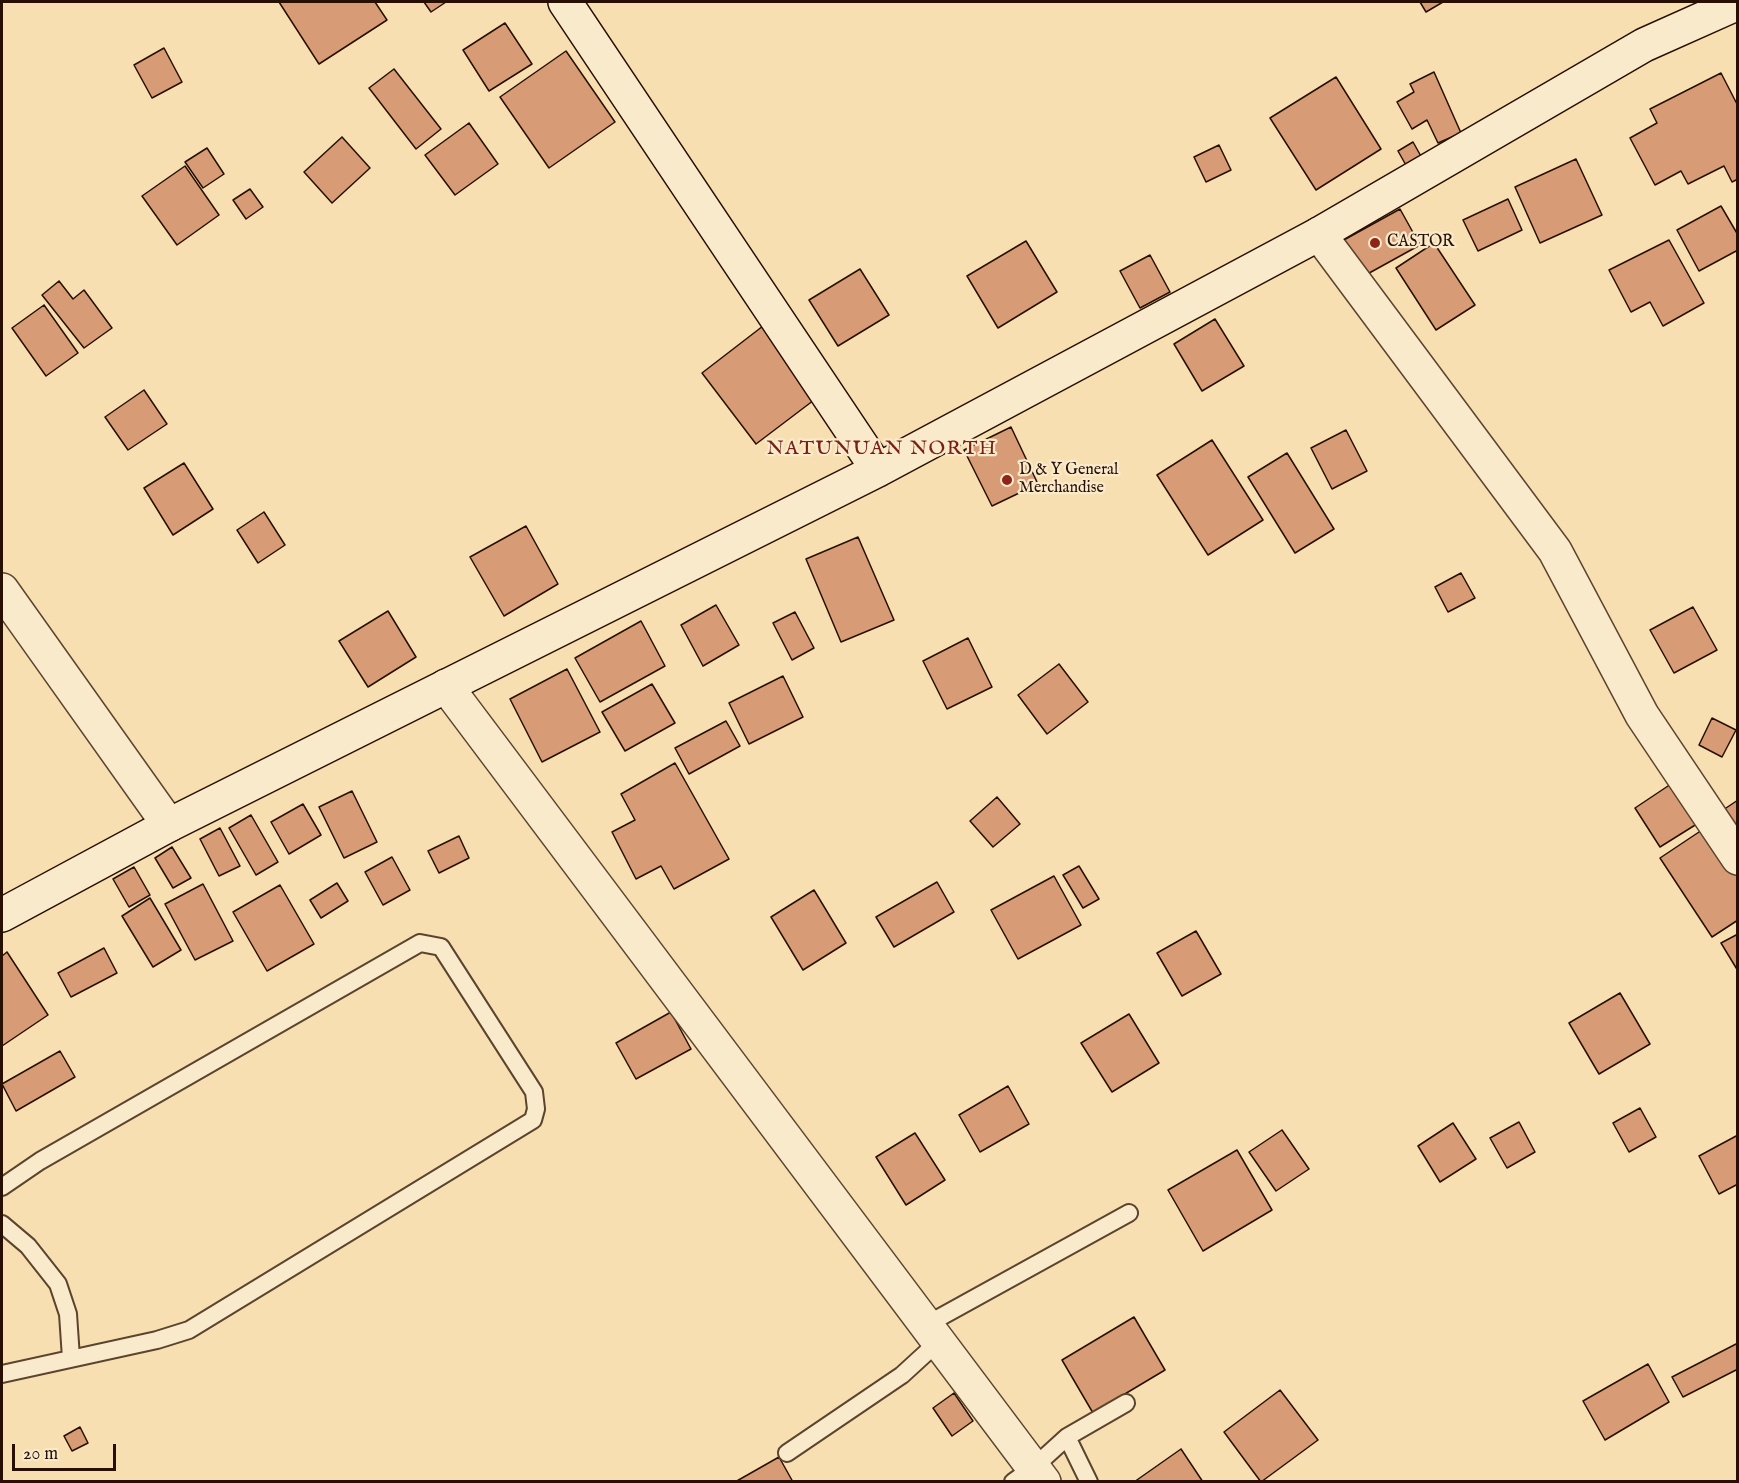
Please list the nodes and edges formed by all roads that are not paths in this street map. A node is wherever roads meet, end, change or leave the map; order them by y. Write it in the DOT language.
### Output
graph roads {
  1 [pos="565,2"];
  2 [pos="1737,3"];
  3 [pos="1319,234"];
  4 [pos="878,470"];
  5 [pos="2,590"];
  6 [pos="446,686"];
  7 [pos="169,825"];
  8 [pos="1737,858"];
  9 [pos="2,915"];
  10 [pos="2,1187"];
  11 [pos="1129,1213"];
  12 [pos="2,1224"];
  13 [pos="932,1333"];
  14 [pos="71,1358"];
  15 [pos="2,1374"];
  16 [pos="1126,1403"];
  17 [pos="1067,1437"];
  18 [pos="787,1453"];
  19 [pos="1030,1477"];
  20 [pos="1089,1482"];
  1 -- 4 [label="street"];
  2 -- 3 [label="street"];
  3 -- 4 [label="street"];
  3 -- 8 [label="street"];
  4 -- 6 [label="street"];
  5 -- 7 [label="street"];
  6 -- 7 [label="street"];
  6 -- 13 [label="street"];
  7 -- 9 [label="street"];
  10 -- 14 [label="lane"];
  11 -- 13 [label="lane"];
  12 -- 14 [label="lane"];
  13 -- 18 [label="lane"];
  13 -- 19 [label="street"];
  14 -- 15 [label="lane"];
  16 -- 17 [label="lane"];
  17 -- 19 [label="lane"];
  17 -- 20 [label="lane"];
}
